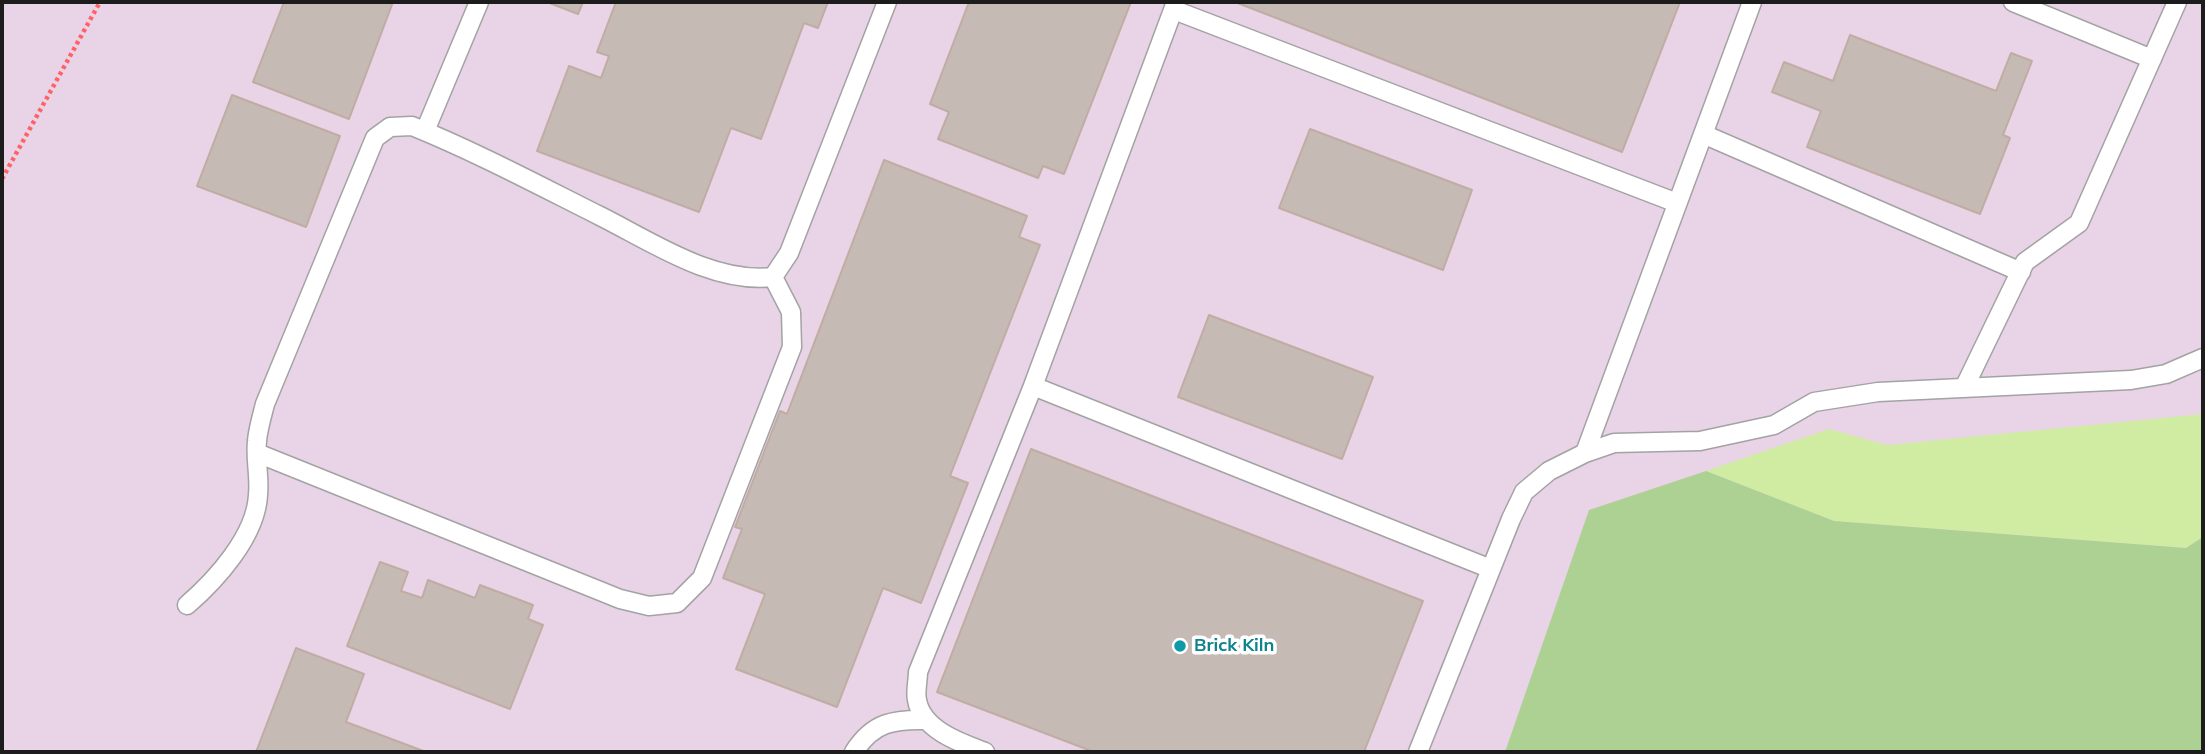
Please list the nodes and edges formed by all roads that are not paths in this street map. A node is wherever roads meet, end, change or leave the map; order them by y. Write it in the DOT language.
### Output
graph roads {
  1 [pos="479,2"];
  2 [pos="887,2"];
  3 [pos="1752,2"];
  4 [pos="2013,2"];
  5 [pos="2177,2"];
  6 [pos="1175,6"];
  7 [pos="2152,59"];
  8 [pos="425,131"];
  9 [pos="1703,134"];
  10 [pos="1677,203"];
  11 [pos="2021,272"];
  12 [pos="773,277"];
  13 [pos="2203,358"];
  14 [pos="1033,386"];
  15 [pos="1964,388"];
  16 [pos="257,453"];
  17 [pos="1585,453"];
  18 [pos="1491,569"];
  19 [pos="187,605"];
  20 [pos="927,720"];
  21 [pos="854,752"];
  22 [pos="985,752"];
  23 [pos="1418,752"];
  1 -- 8 [label="lane"];
  2 -- 12 [label="lane"];
  3 -- 9 [label="lane"];
  4 -- 7 [label="lane"];
  5 -- 7 [label="lane"];
  6 -- 10 [label="lane"];
  6 -- 14 [label="lane"];
  7 -- 11 [label="lane"];
  8 -- 12 [label="lane"];
  8 -- 16 [label="lane"];
  9 -- 10 [label="lane"];
  9 -- 11 [label="lane"];
  10 -- 17 [label="lane"];
  11 -- 15 [label="lane"];
  12 -- 16 [label="lane"];
  13 -- 15 [label="lane"];
  14 -- 18 [label="lane"];
  14 -- 20 [label="lane"];
  15 -- 17 [label="lane"];
  16 -- 19 [label="lane"];
  17 -- 18 [label="lane"];
  18 -- 23 [label="lane"];
  20 -- 21 [label="lane"];
  20 -- 22 [label="lane"];
}
